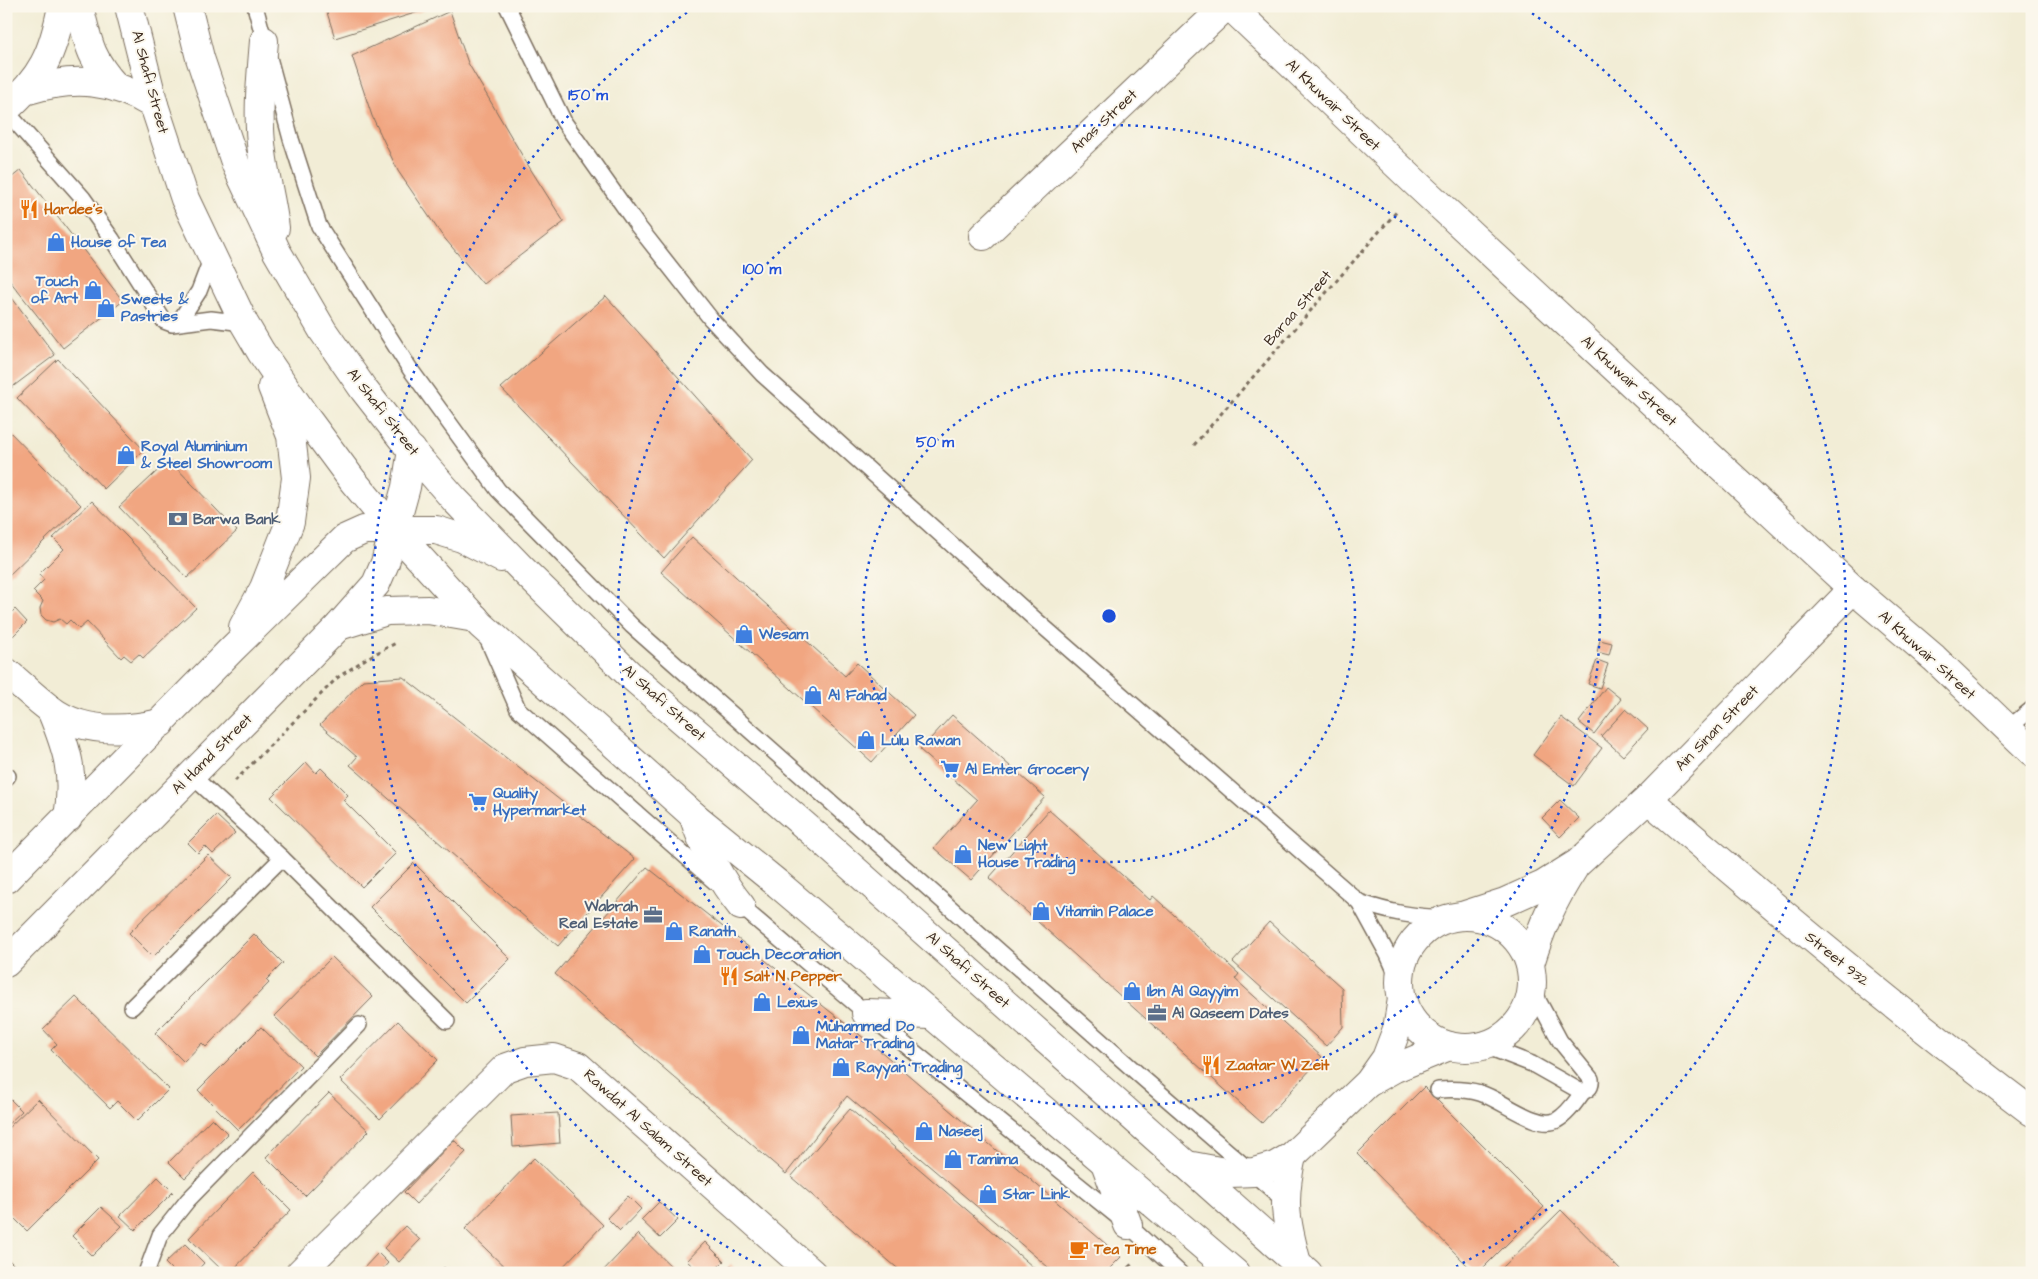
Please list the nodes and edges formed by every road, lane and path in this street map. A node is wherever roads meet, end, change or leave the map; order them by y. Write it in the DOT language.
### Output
graph roads {
  1 [pos="49,6"];
  2 [pos="79,6"];
  3 [pos="129,6"];
  4 [pos="187,6"];
  5 [pos="255,6"];
  6 [pos="508,6"];
  7 [pos="1226,6"];
  8 [pos="1230,6"];
  9 [pos="60,19"];
  10 [pos="264,41"];
  11 [pos="81,81"];
  12 [pos="116,87"];
  13 [pos="28,90"];
  14 [pos="154,105"];
  15 [pos="6,110"];
  16 [pos="1419,186"];
  17 [pos="983,236"];
  18 [pos="277,252"];
  19 [pos="212,256"];
  20 [pos="179,322"];
  21 [pos="244,323"];
  22 [pos="261,352"];
  23 [pos="1194,445"];
  24 [pos="412,450"];
  25 [pos="394,530"];
  26 [pos="522,569"];
  27 [pos="1853,588"];
  28 [pos="478,622"];
  29 [pos="339,626"];
  30 [pos="403,639"];
  31 [pos="232,649"];
  32 [pos="6,672"];
  33 [pos="52,710"];
  34 [pos="2032,710"];
  35 [pos="161,723"];
  36 [pos="2007,728"];
  37 [pos="2032,752"];
  38 [pos="191,775"];
  39 [pos="218,799"];
  40 [pos="1648,799"];
  41 [pos="694,815"];
  42 [pos="68,818"];
  43 [pos="282,858"];
  44 [pos="1578,863"];
  45 [pos="6,880"];
  46 [pos="1359,902"];
  47 [pos="741,906"];
  48 [pos="1457,916"];
  49 [pos="6,963"];
  50 [pos="1531,973"];
  51 [pos="1401,991"];
  52 [pos="132,1007"];
  53 [pos="866,1013"];
  54 [pos="931,1015"];
  55 [pos="447,1021"];
  56 [pos="359,1026"];
  57 [pos="1483,1045"];
  58 [pos="1449,1046"];
  59 [pos="1369,1082"];
  60 [pos="1438,1090"];
  61 [pos="1583,1092"];
  62 [pos="2032,1112"];
  63 [pos="1292,1156"];
  64 [pos="1104,1162"];
  65 [pos="1187,1164"];
  66 [pos="1254,1172"];
  67 [pos="1285,1201"];
  68 [pos="1128,1226"];
  69 [pos="1302,1268"];
  70 [pos="146,1273"];
  71 [pos="300,1273"];
  72 [pos="812,1273"];
  73 [pos="1180,1273"];
  74 [pos="1236,1273"];
  1 -- 9 [label="street"];
  2 -- 12 [label="street"];
  3 -- 14 [label="street, Al Shafi Street"];
  4 -- 18 [label="street, Al Shafi Street"];
  5 -- 10 [label="lane"];
  6 -- 46 [label="lane"];
  7 -- 17 [label="street, Anas Street"];
  8 -- 16 [label="street, Al Khuwair Street"];
  9 -- 11 [label="street"];
  9 -- 13 [label="street"];
  10 -- 18 [label="street"];
  10 -- 66 [label="lane"];
  11 -- 12 [label="street"];
  11 -- 13 [label="street"];
  12 -- 14 [label="street"];
  13 -- 15 [label="street"];
  14 -- 19 [label="street, Al Shafi Street"];
  15 -- 20 [label="lane"];
  16 -- 23 [label="path, Baraa Street"];
  16 -- 27 [label="street, Al Khuwair Street"];
  18 -- 24 [label="street, Al Shafi Street"];
  19 -- 20 [label="lane"];
  19 -- 21 [label="street, Al Shafi Street"];
  20 -- 21 [label="lane"];
  21 -- 22 [label="street, Al Shafi Street"];
  22 -- 25 [label="street, Al Shafi Street"];
  22 -- 31 [label="street"];
  24 -- 25 [label="street, Al Hamd Street"];
  24 -- 26 [label="street, Al Shafi Street"];
  25 -- 26 [label="street"];
  25 -- 28 [label="street, Al Shafi Street"];
  25 -- 29 [label="street, Al Hamd Street"];
  25 -- 31 [label="street"];
  26 -- 65 [label="street, Al Shafi Street"];
  27 -- 36 [label="street, Al Khuwair Street"];
  27 -- 40 [label="street, Ain Sinan Street"];
  28 -- 29 [label="street"];
  28 -- 41 [label="street, Al Shafi Street"];
  28 -- 47 [label="lane"];
  29 -- 38 [label="street, Al Hamd Street"];
  30 -- 39 [label="path"];
  31 -- 35 [label="street"];
  32 -- 33 [label="street"];
  33 -- 35 [label="street"];
  33 -- 42 [label="street"];
  34 -- 36 [label="lane"];
  35 -- 42 [label="street"];
  36 -- 37 [label="street, Al Khuwair Street"];
  38 -- 39 [label="lane"];
  38 -- 49 [label="street, Al Hamd Street"];
  39 -- 43 [label="lane"];
  40 -- 44 [label="street, Ain Sinan Street"];
  40 -- 62 [label="street, Street 932"];
  41 -- 47 [label="street"];
  41 -- 54 [label="street, Al Shafi Street"];
  42 -- 45 [label="street"];
  43 -- 52 [label="lane"];
  43 -- 55 [label="lane"];
  44 -- 48 [label="street, Ain Sinan Street"];
  44 -- 50 [label="street, Ain Sinan Street"];
  46 -- 48 [label="lane"];
  46 -- 51 [label="lane"];
  47 -- 53 [label="lane"];
  48 -- 50 [label="street"];
  48 -- 51 [label="street"];
  50 -- 57 [label="street"];
  50 -- 61 [label="lane"];
  51 -- 58 [label="street"];
  51 -- 59 [label="street"];
  53 -- 54 [label="street"];
  53 -- 68 [label="lane"];
  54 -- 64 [label="street, Al Shafi Street"];
  56 -- 70 [label="lane"];
  57 -- 58 [label="street"];
  57 -- 61 [label="lane"];
  58 -- 59 [label="street"];
  59 -- 63 [label="street"];
  60 -- 61 [label="lane"];
  63 -- 66 [label="street"];
  63 -- 67 [label="street"];
  64 -- 68 [label="street"];
  64 -- 74 [label="street, Al Shafi Street"];
  65 -- 66 [label="street"];
  65 -- 69 [label="street, Al Shafi Street"];
  66 -- 67 [label="lane"];
  67 -- 69 [label="street"];
  68 -- 73 [label="lane"];
  71 -- 72 [label="street, Rawdat Al Salam Street"];
}
